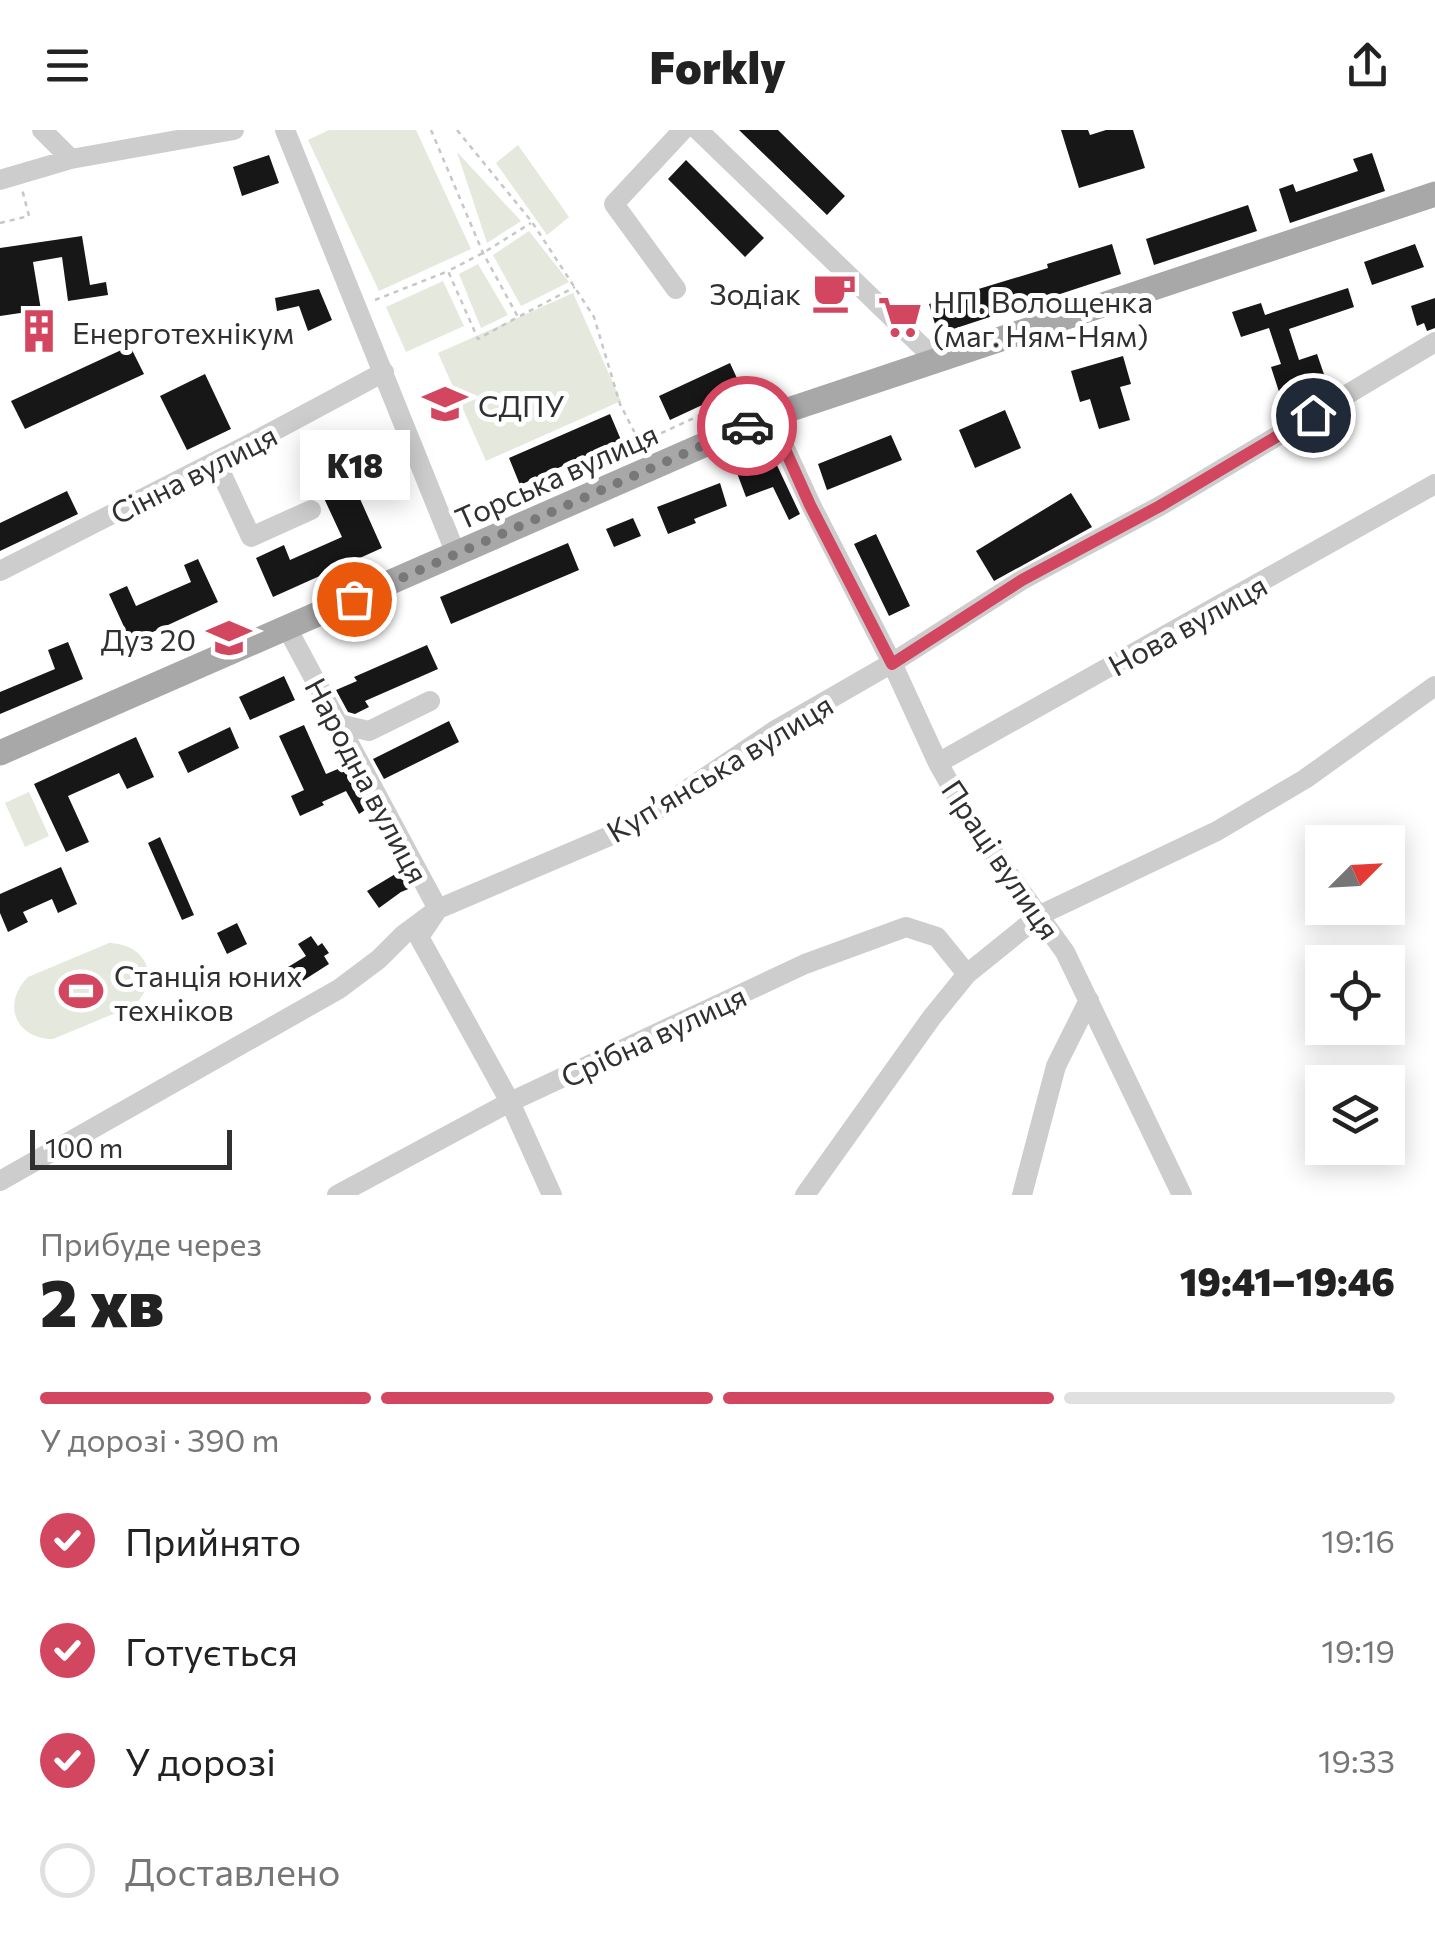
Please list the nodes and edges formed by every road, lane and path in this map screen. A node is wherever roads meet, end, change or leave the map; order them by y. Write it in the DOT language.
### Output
graph roads {
  1 [pos="42,130"];
  2 [pos="234,130"];
  3 [pos="286,130"];
  4 [pos="430,130"];
  5 [pos="457,130"];
  6 [pos="684,130"];
  7 [pos="698,130"];
  8 [pos="71,158"];
  9 [pos="9,176"];
  10 [pos="1434,195"];
  11 [pos="532,222"];
  12 [pos="0,223"];
  13 [pos="483,253"];
  14 [pos="448,271"];
  15 [pos="575,287"];
  16 [pos="676,288"];
  17 [pos="357,308"];
  18 [pos="518,317"];
  19 [pos="1435,342"];
  20 [pos="936,360"];
  21 [pos="384,372"];
  22 [pos="770,416"];
  23 [pos="216,462"];
  24 [pos="1435,484"];
  25 [pos="311,510"];
  26 [pos="456,554"];
  27 [pos="0,572"];
  28 [pos="287,628"];
  29 [pos="892,664"];
  30 [pos="1435,686"];
  31 [pos="430,702"];
  32 [pos="339,724"];
  33 [pos="0,753"];
  34 [pos="938,763"];
  35 [pos="438,909"];
  36 [pos="1040,915"];
  37 [pos="967,974"];
  38 [pos="1089,1000"];
  39 [pos="510,1102"];
  40 [pos="0,1182"];
  41 [pos="337,1195"];
  42 [pos="552,1195"];
  43 [pos="805,1195"];
  44 [pos="1022,1195"];
  45 [pos="1182,1195"];
  1 -- 8 [label="street"];
  2 -- 8 [label="street"];
  3 -- 17 [label="street"];
  4 -- 13 [label="path"];
  5 -- 11 [label="path"];
  6 -- 16 [label="street"];
  7 -- 20 [label="street"];
  8 -- 9 [label="street"];
  9 -- 12 [label="path"];
  10 -- 20 [label="main road, Торська вулиця"];
  11 -- 13 [label="path"];
  11 -- 15 [label="path"];
  13 -- 14 [label="path"];
  13 -- 18 [label="path"];
  14 -- 17 [label="path"];
  14 -- 18 [label="path"];
  15 -- 18 [label="path"];
  15 -- 22 [label="path"];
  17 -- 21 [label="street"];
  19 -- 29 [label="street, Куп’янська вулиця"];
  20 -- 22 [label="main road, Торська вулиця"];
  21 -- 23 [label="street, Сінна вулиця"];
  21 -- 26 [label="street"];
  22 -- 26 [label="main road, Торська вулиця"];
  22 -- 29 [label="street, Праці вулиця"];
  23 -- 25 [label="street"];
  23 -- 27 [label="street, Сінна вулиця"];
  24 -- 34 [label="street, Нова вулиця"];
  26 -- 28 [label="main road, Торська вулиця"];
  28 -- 32 [label="street, Народна вулиця"];
  28 -- 33 [label="main road, Торська вулиця"];
  29 -- 34 [label="street, Праці вулиця"];
  29 -- 35 [label="street, Куп’янська вулиця"];
  30 -- 36 [label="street"];
  31 -- 32 [label="street"];
  32 -- 35 [label="street, Народна вулиця"];
  34 -- 36 [label="street, Праці вулиця"];
  35 -- 39 [label="street, Народна вулиця"];
  35 -- 40 [label="street, Куп’янська вулиця"];
  36 -- 37 [label="street"];
  36 -- 38 [label="street, Праці вулиця"];
  37 -- 39 [label="street, Срібна вулиця"];
  37 -- 43 [label="street"];
  38 -- 44 [label="street"];
  38 -- 45 [label="street, Праці вулиця"];
  39 -- 41 [label="street, Срібна вулиця"];
  39 -- 42 [label="street, Народна вулиця"];
}
